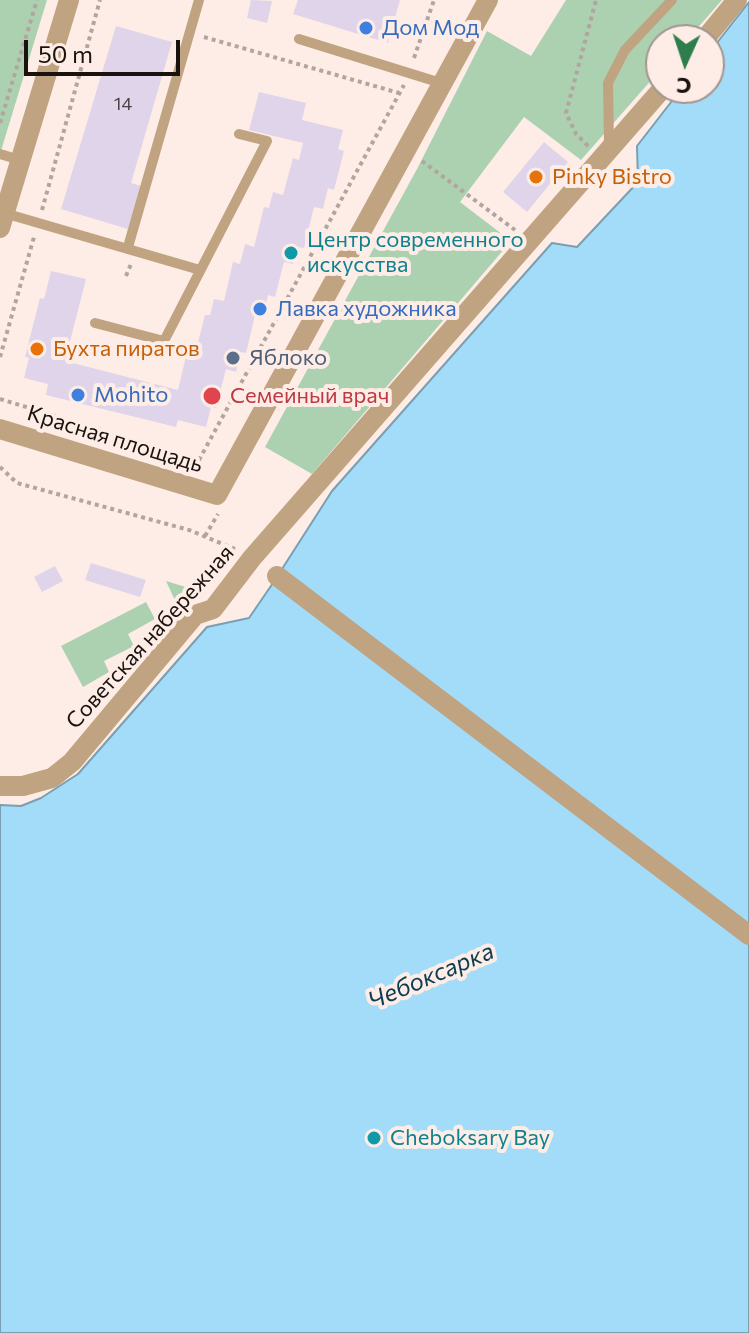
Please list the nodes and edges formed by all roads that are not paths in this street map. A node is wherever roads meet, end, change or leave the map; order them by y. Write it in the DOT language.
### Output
graph roads {
  1 [pos="69,0"];
  2 [pos="199,0"];
  3 [pos="488,0"];
  4 [pos="672,0"];
  5 [pos="737,0"];
  6 [pos="717,24"];
  7 [pos="299,39"];
  8 [pos="441,83"];
  9 [pos="649,104"];
  10 [pos="239,134"];
  11 [pos="0,154"];
  12 [pos="605,154"];
  13 [pos="20,160"];
  14 [pos="2,220"];
  15 [pos="128,247"];
  16 [pos="200,270"];
  17 [pos="95,323"];
  18 [pos="0,429"];
  19 [pos="277,576"];
  20 [pos="0,786"];
  21 [pos="749,935"];
  1 -- 13 [label="street"];
  2 -- 15 [label="lane"];
  3 -- 8 [label="street"];
  4 -- 12 [label="lane"];
  5 -- 6 [label="street"];
  7 -- 8 [label="lane"];
  8 -- 18 [label="street, Красная площадь"];
  9 -- 12 [label="street, Советская набережная"];
  10 -- 16 [label="lane"];
  11 -- 13 [label="lane"];
  12 -- 20 [label="street, Советская набережная"];
  13 -- 14 [label="street"];
  14 -- 15 [label="lane"];
  15 -- 16 [label="lane"];
  16 -- 17 [label="lane"];
  19 -- 21 [label="street"];
}
